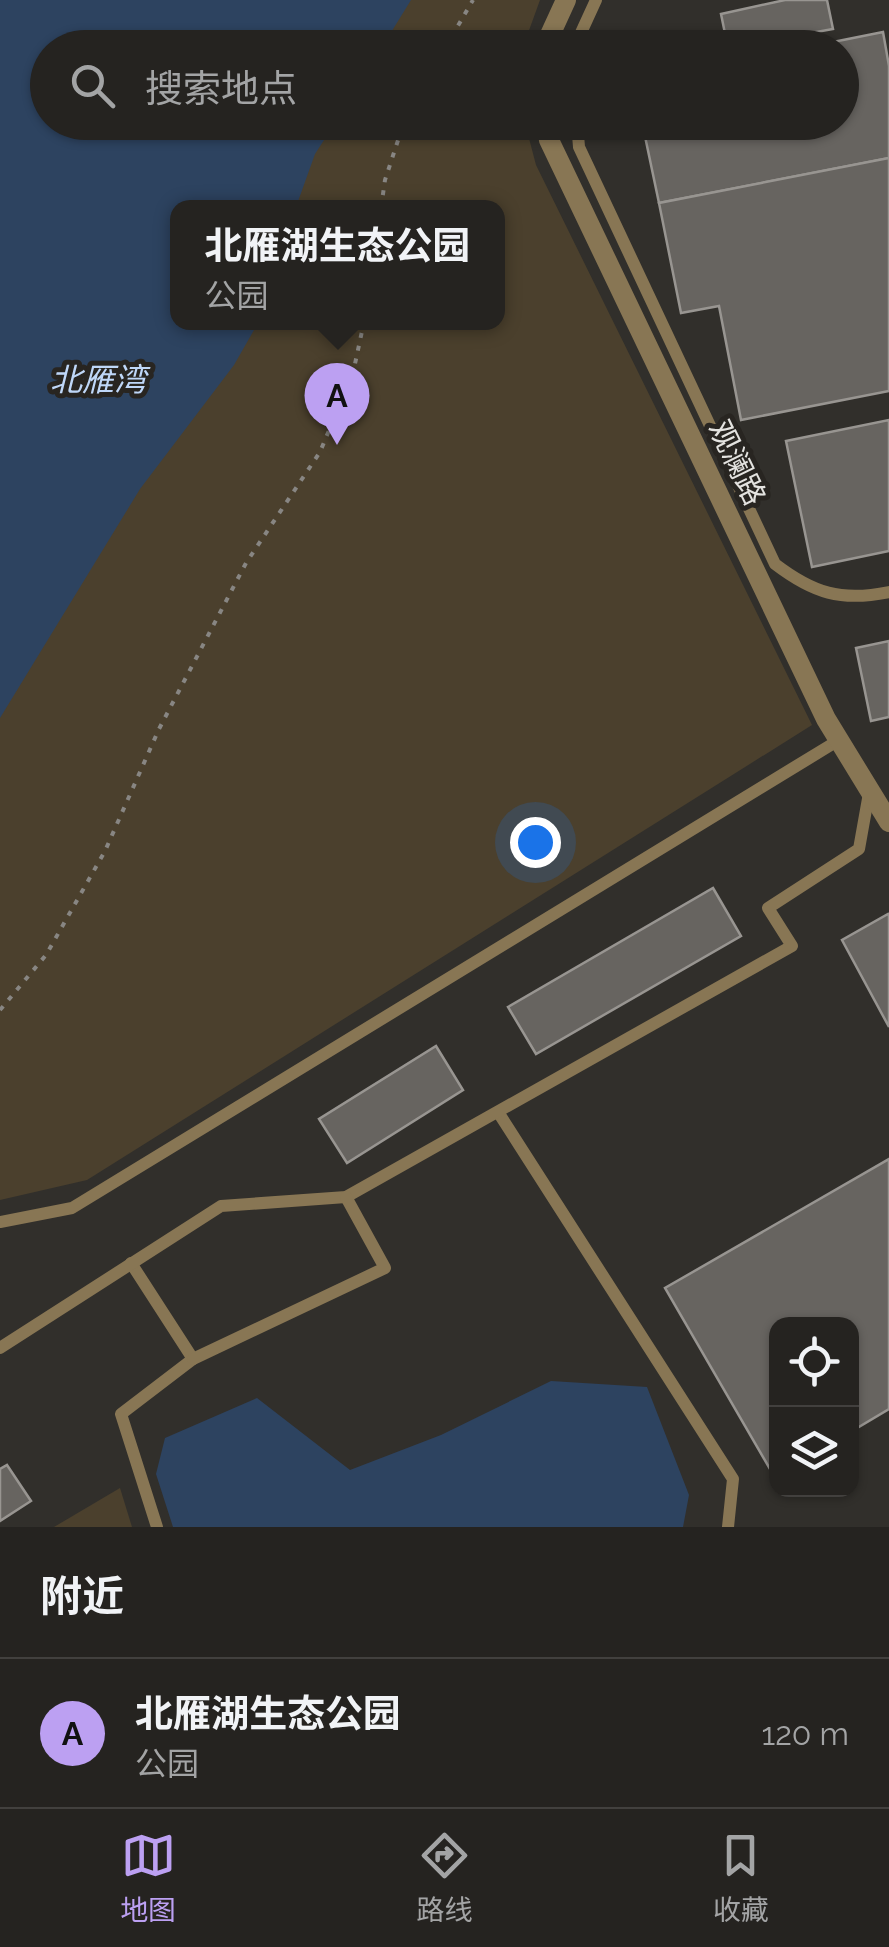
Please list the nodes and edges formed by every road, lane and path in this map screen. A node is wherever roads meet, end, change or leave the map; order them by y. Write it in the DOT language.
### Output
graph roads {
  1 [pos="473,0"];
  2 [pos="566,0"];
  3 [pos="596,0"];
  4 [pos="456,30"];
  5 [pos="552,30"];
  6 [pos="582,30"];
  7 [pos="398,140"];
  8 [pos="552,140"];
  9 [pos="578,140"];
  10 [pos="383,200"];
  11 [pos="362,330"];
  12 [pos="889,592"];
  13 [pos="839,740"];
  14 [pos="870,790"];
  15 [pos="889,822"];
  16 [pos="0,1010"];
  17 [pos="498,1112"];
  18 [pos="346,1197"];
  19 [pos="0,1222"];
  20 [pos="131,1264"];
  21 [pos="0,1348"];
  22 [pos="193,1360"];
  23 [pos="157,1527"];
  24 [pos="728,1527"];
  1 -- 4 [label="path"];
  2 -- 5 [label="street"];
  3 -- 6 [label="lane"];
  7 -- 10 [label="path"];
  8 -- 13 [label="street, 观澜路"];
  9 -- 12 [label="lane"];
  11 -- 16 [label="path"];
  13 -- 14 [label="street, 观澜路"];
  13 -- 19 [label="lane"];
  14 -- 15 [label="street, 观澜路"];
  14 -- 17 [label="lane"];
  17 -- 18 [label="lane"];
  17 -- 24 [label="lane"];
  18 -- 20 [label="lane"];
  18 -- 22 [label="lane"];
  20 -- 21 [label="lane"];
  20 -- 22 [label="lane"];
  22 -- 23 [label="lane"];
}
